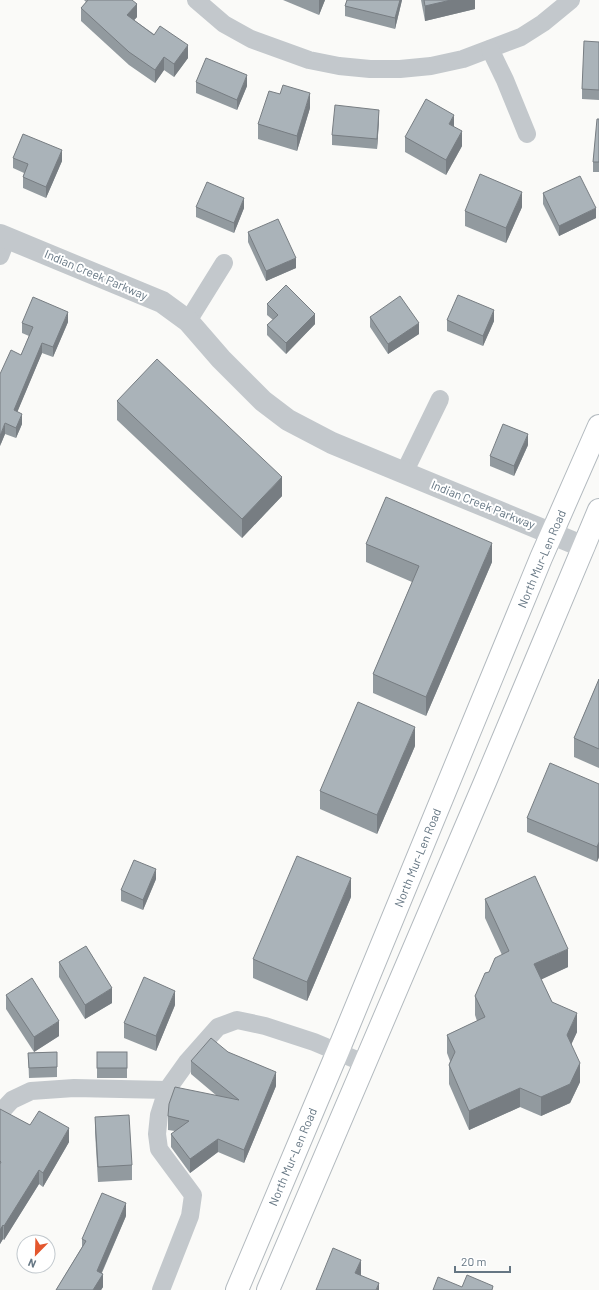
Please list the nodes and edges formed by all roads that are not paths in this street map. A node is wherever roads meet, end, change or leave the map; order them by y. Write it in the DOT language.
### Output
graph roads {
  1 [pos="196,0"];
  2 [pos="571,0"];
  3 [pos="490,49"];
  4 [pos="527,134"];
  5 [pos="2,243"];
  6 [pos="224,263"];
  7 [pos="188,321"];
  8 [pos="440,399"];
  9 [pos="599,426"];
  10 [pos="404,473"];
  11 [pos="599,510"];
  12 [pos="552,533"];
  13 [pos="584,547"];
  14 [pos="338,1051"];
  15 [pos="364,1062"];
  16 [pos="167,1090"];
  17 [pos="0,1113"];
  18 [pos="162,1290"];
  19 [pos="237,1290"];
  20 [pos="268,1290"];
  1 -- 3 [label="street"];
  2 -- 3 [label="street"];
  3 -- 4 [label="street"];
  5 -- 7 [label="street, Indian Creek Parkway"];
  6 -- 7 [label="street"];
  7 -- 10 [label="street, Indian Creek Parkway"];
  8 -- 10 [label="street"];
  9 -- 12 [label="main road, North Mur-Len Road"];
  10 -- 12 [label="street, Indian Creek Parkway"];
  11 -- 13 [label="main road"];
  12 -- 13 [label="street, Indian Creek Parkway"];
  12 -- 14 [label="main road, North Mur-Len Road"];
  13 -- 15 [label="main road"];
  14 -- 15 [label="street"];
  14 -- 16 [label="street"];
  14 -- 19 [label="main road, North Mur-Len Road"];
  15 -- 20 [label="main road"];
  16 -- 17 [label="street"];
  16 -- 18 [label="street"];
}
